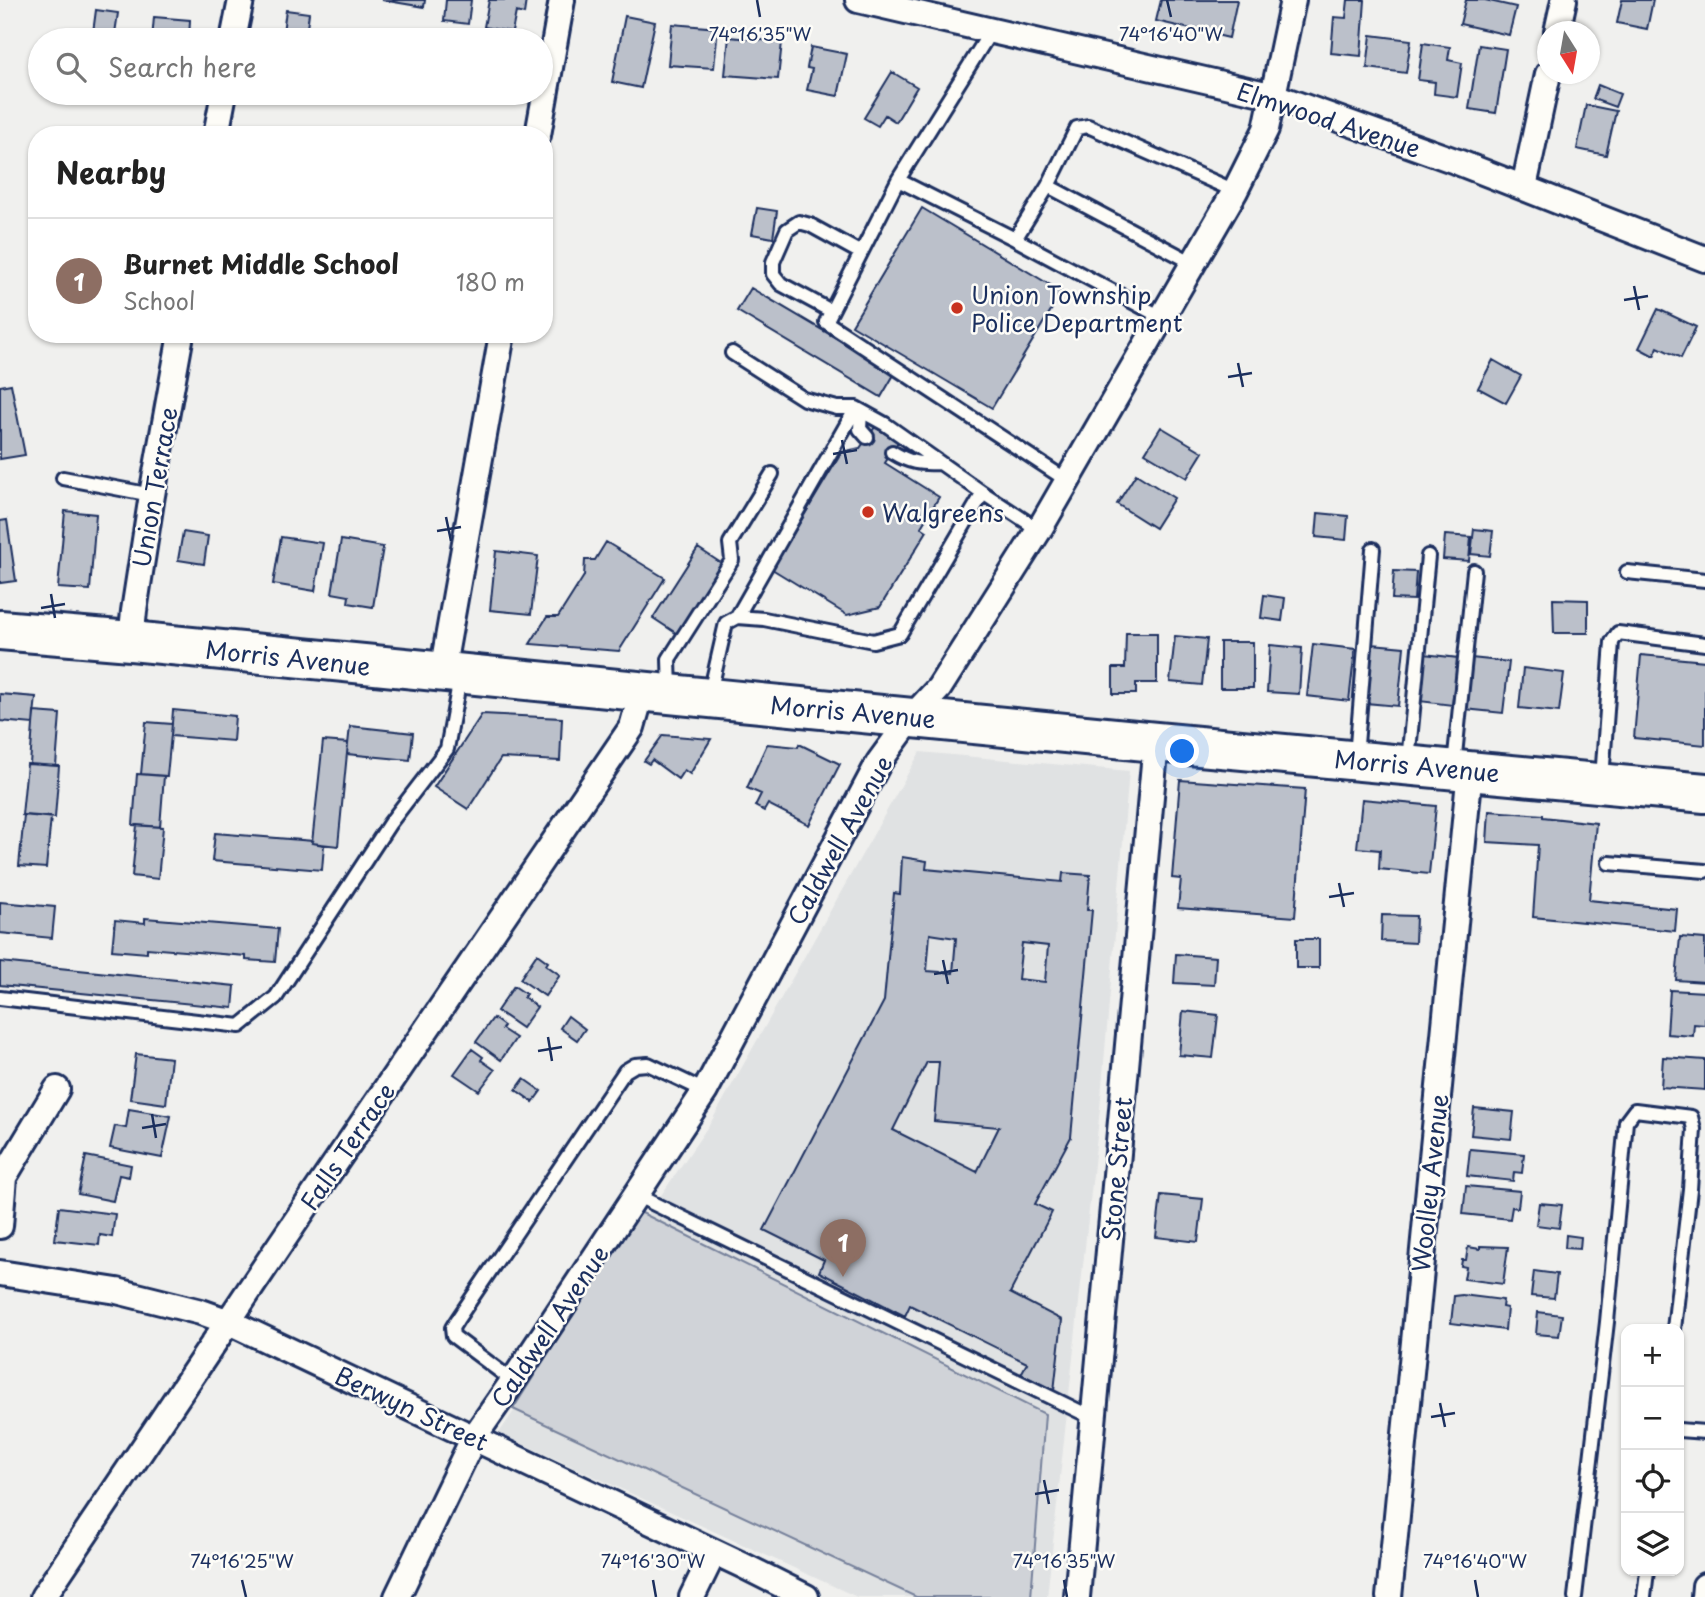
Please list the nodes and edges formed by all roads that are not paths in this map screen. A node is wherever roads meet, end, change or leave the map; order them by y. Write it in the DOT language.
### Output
graph roads {
  1 [pos="241,0"];
  2 [pos="562,0"];
  3 [pos="858,0"];
  4 [pos="1293,0"];
  5 [pos="1564,0"];
  6 [pos="1559,21"];
  7 [pos="235,28"];
  8 [pos="990,31"];
  9 [pos="553,51"];
  10 [pos="1546,84"];
  11 [pos="1274,96"];
  12 [pos="222,105"];
  13 [pos="543,105"];
  14 [pos="218,126"];
  15 [pos="540,126"];
  16 [pos="898,180"];
  17 [pos="1048,186"];
  18 [pos="1524,187"];
  19 [pos="1235,191"];
  20 [pos="1015,239"];
  21 [pos="861,253"];
  22 [pos="1705,259"];
  23 [pos="1193,263"];
  24 [pos="828,316"];
  25 [pos="1163,318"];
  26 [pos="179,343"];
  27 [pos="501,343"];
  28 [pos="732,354"];
  29 [pos="858,409"];
  30 [pos="867,437"];
  31 [pos="892,453"];
  32 [pos="940,463"];
  33 [pos="772,474"];
  34 [pos="63,478"];
  35 [pos="1068,481"];
  36 [pos="983,493"];
  37 [pos="152,495"];
  38 [pos="1039,530"];
  39 [pos="1373,549"];
  40 [pos="1428,556"];
  41 [pos="1474,571"];
  42 [pos="1627,572"];
  43 [pos="1705,580"];
  44 [pos="737,617"];
  45 [pos="0,630"];
  46 [pos="131,641"];
  47 [pos="1705,645"];
  48 [pos="451,673"];
  49 [pos="656,693"];
  50 [pos="709,698"];
  51 [pos="912,717"];
  52 [pos="1156,742"];
  53 [pos="1355,760"];
  54 [pos="1408,765"];
  55 [pos="1462,769"];
  56 [pos="1601,783"];
  57 [pos="1705,793"];
  58 [pos="1609,863"];
  59 [pos="1705,871"];
  60 [pos="0,998"];
  61 [pos="57,1089"];
  62 [pos="705,1091"];
  63 [pos="1690,1189"];
  64 [pos="1705,1191"];
  65 [pos="636,1195"];
  66 [pos="0,1226"];
  67 [pos="0,1273"];
  68 [pos="229,1321"];
  69 [pos="1675,1324"];
  70 [pos="513,1381"];
  71 [pos="1093,1418"];
  72 [pos="1684,1430"];
  73 [pos="1705,1432"];
  74 [pos="474,1437"];
  75 [pos="714,1552"];
  76 [pos="1646,1576"];
  77 [pos="1705,1586"];
  78 [pos="43,1597"];
  79 [pos="397,1597"];
  80 [pos="692,1597"];
  81 [pos="806,1597"];
  82 [pos="1077,1597"];
  83 [pos="1389,1597"];
  84 [pos="1575,1597"];
  85 [pos="1644,1597"];
  86 [pos="1704,1597"];
  1 -- 7 [label="street"];
  2 -- 9 [label="street"];
  3 -- 8 [label="street, Elmwood Avenue"];
  4 -- 11 [label="street, Caldwell Avenue"];
  5 -- 6 [label="street"];
  8 -- 11 [label="street, Elmwood Avenue"];
  8 -- 16 [label="lane"];
  10 -- 18 [label="street"];
  11 -- 18 [label="street, Elmwood Avenue"];
  11 -- 19 [label="street, Caldwell Avenue"];
  12 -- 14 [label="street"];
  13 -- 15 [label="street"];
  16 -- 20 [label="lane"];
  16 -- 21 [label="lane"];
  17 -- 19 [label="lane"];
  17 -- 20 [label="lane"];
  17 -- 23 [label="lane"];
  18 -- 22 [label="street, Elmwood Avenue"];
  19 -- 23 [label="street, Caldwell Avenue"];
  20 -- 25 [label="lane"];
  21 -- 24 [label="lane"];
  21 -- 24 [label="lane"];
  23 -- 25 [label="street, Caldwell Avenue"];
  24 -- 35 [label="lane"];
  25 -- 35 [label="street, Caldwell Avenue"];
  26 -- 37 [label="street, Union Terrace"];
  27 -- 48 [label="street"];
  28 -- 29 [label="lane"];
  29 -- 30 [label="lane"];
  29 -- 32 [label="lane"];
  29 -- 44 [label="lane"];
  31 -- 32 [label="lane"];
  32 -- 36 [label="lane"];
  33 -- 49 [label="lane"];
  34 -- 37 [label="lane"];
  35 -- 38 [label="street, Caldwell Avenue"];
  36 -- 38 [label="lane"];
  36 -- 44 [label="lane"];
  37 -- 46 [label="street, Union Terrace"];
  38 -- 51 [label="street, Caldwell Avenue"];
  39 -- 53 [label="lane"];
  40 -- 54 [label="lane"];
  41 -- 55 [label="lane"];
  42 -- 43 [label="lane"];
  44 -- 50 [label="lane"];
  45 -- 46 [label="main road, Morris Avenue"];
  46 -- 48 [label="main road, Morris Avenue"];
  47 -- 56 [label="lane"];
  48 -- 49 [label="main road, Morris Avenue"];
  48 -- 60 [label="lane"];
  49 -- 50 [label="main road, Morris Avenue"];
  49 -- 68 [label="street, Falls Terrace"];
  50 -- 51 [label="main road, Morris Avenue"];
  51 -- 52 [label="main road, Morris Avenue"];
  51 -- 62 [label="street, Caldwell Avenue"];
  52 -- 53 [label="main road, Morris Avenue"];
  52 -- 71 [label="street, Stone Street"];
  53 -- 54 [label="main road, Morris Avenue"];
  54 -- 55 [label="main road, Morris Avenue"];
  55 -- 56 [label="main road, Morris Avenue"];
  55 -- 83 [label="street, Woolley Avenue"];
  56 -- 57 [label="main road, Morris Avenue"];
  58 -- 59 [label="lane"];
  61 -- 66 [label="street"];
  62 -- 65 [label="street, Caldwell Avenue"];
  62 -- 70 [label="lane"];
  63 -- 64 [label="lane"];
  63 -- 69 [label="lane"];
  63 -- 84 [label="lane"];
  65 -- 70 [label="street, Caldwell Avenue"];
  65 -- 71 [label="lane"];
  67 -- 68 [label="street, Berwyn Street"];
  68 -- 74 [label="street, Berwyn Street"];
  68 -- 78 [label="street, Falls Terrace"];
  70 -- 74 [label="street, Caldwell Avenue"];
  71 -- 82 [label="street, Stone Street"];
  72 -- 73 [label="lane"];
  74 -- 75 [label="street, Berwyn Street"];
  74 -- 79 [label="street, Caldwell Avenue"];
  75 -- 80 [label="street"];
  75 -- 81 [label="street, Berwyn Street"];
  76 -- 85 [label="lane"];
  77 -- 86 [label="street"];
}
